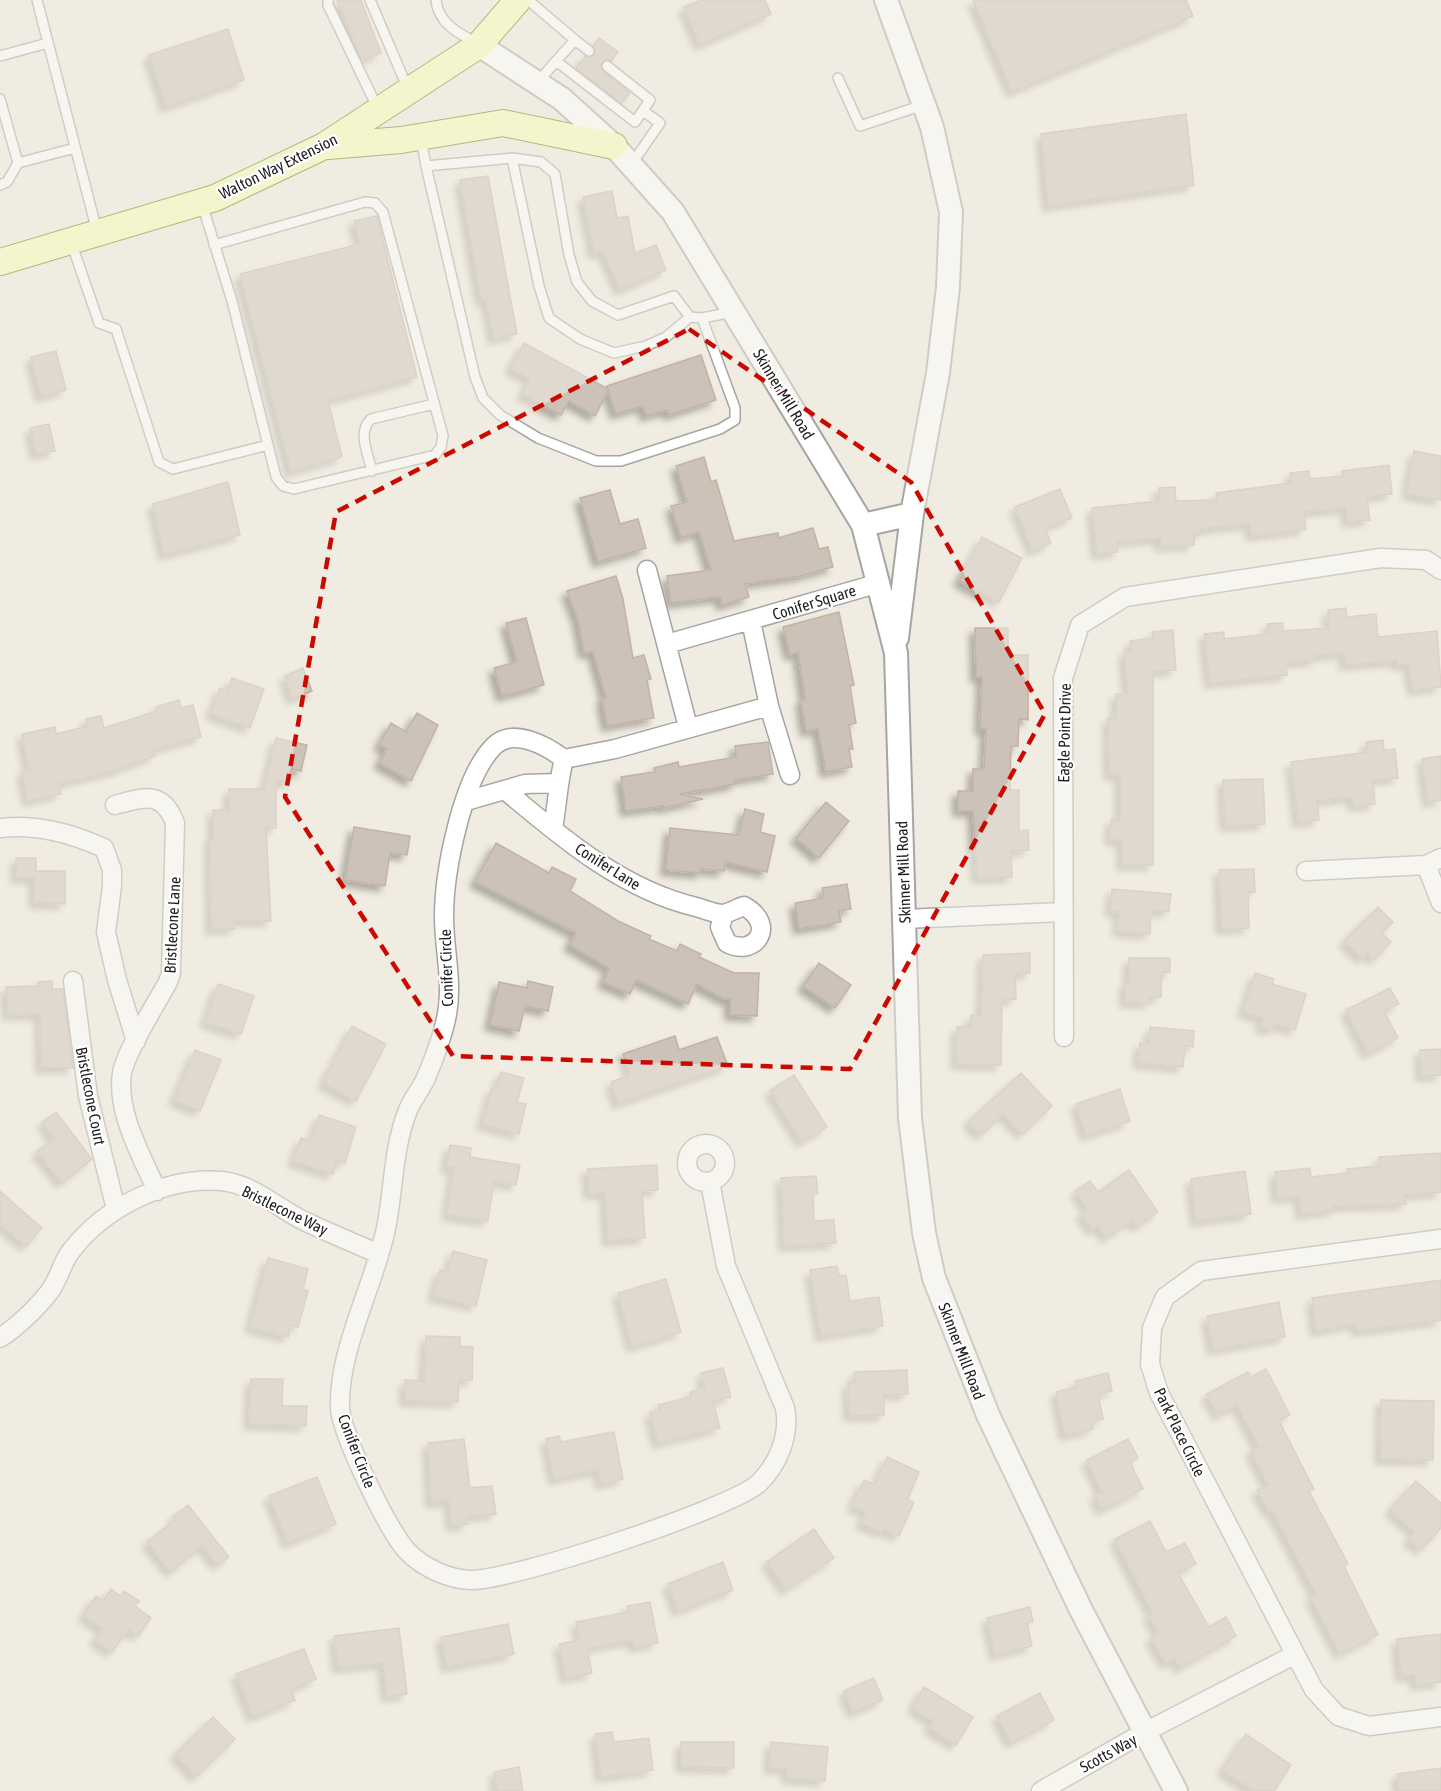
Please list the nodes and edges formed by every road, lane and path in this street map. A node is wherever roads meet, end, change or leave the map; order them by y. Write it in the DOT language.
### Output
graph roads {
  1 [pos="37,0"];
  2 [pos="328,0"];
  3 [pos="370,0"];
  4 [pos="436,0"];
  5 [pos="518,0"];
  6 [pos="528,0"];
  7 [pos="891,4"];
  8 [pos="575,40"];
  9 [pos="48,43"];
  10 [pos="479,45"];
  11 [pos="589,51"];
  12 [pos="0,56"];
  13 [pos="556,62"];
  14 [pos="608,66"];
  15 [pos="838,78"];
  16 [pos="537,82"];
  17 [pos="409,91"];
  18 [pos="0,99"];
  19 [pos="925,104"];
  20 [pos="378,111"];
  21 [pos="643,111"];
  22 [pos="421,136"];
  23 [pos="324,146"];
  24 [pos="75,148"];
  25 [pos="622,156"];
  26 [pos="512,158"];
  27 [pos="18,163"];
  28 [pos="426,166"];
  29 [pos="0,184"];
  30 [pos="201,202"];
  31 [pos="98,233"];
  32 [pos="71,241"];
  33 [pos="214,245"];
  34 [pos="0,262"];
  35 [pos="733,311"];
  36 [pos="690,317"];
  37 [pos="702,318"];
  38 [pos="435,404"];
  39 [pos="268,445"];
  40 [pos="372,471"];
  41 [pos="912,514"];
  42 [pos="863,525"];
  43 [pos="647,570"];
  44 [pos="1441,570"];
  45 [pos="876,584"];
  46 [pos="751,621"];
  47 [pos="667,644"];
  48 [pos="896,653"];
  49 [pos="769,706"];
  50 [pos="688,727"];
  51 [pos="564,759"];
  52 [pos="790,775"];
  53 [pos="558,783"];
  54 [pos="506,791"];
  55 [pos="466,801"];
  56 [pos="115,805"];
  57 [pos="0,828"];
  58 [pos="553,829"];
  59 [pos="1434,862"];
  60 [pos="1306,871"];
  61 [pos="1441,903"];
  62 [pos="1063,912"];
  63 [pos="724,914"];
  64 [pos="904,919"];
  65 [pos="73,981"];
  66 [pos="1064,1037"];
  67 [pos="136,1041"];
  68 [pos="710,1182"];
  69 [pos="158,1191"];
  70 [pos="116,1209"];
  71 [pos="1441,1239"];
  72 [pos="380,1254"];
  73 [pos="0,1338"];
  74 [pos="1294,1655"];
  75 [pos="1441,1717"];
  76 [pos="1143,1733"];
  77 [pos="1041,1791"];
  78 [pos="1176,1791"];
  1 -- 9 [label="lane"];
  2 -- 20 [label="lane"];
  3 -- 17 [label="lane"];
  4 -- 10 [label="lane"];
  5 -- 10 [label="main road, Walton Way Extension"];
  6 -- 8 [label="lane"];
  7 -- 19 [label="street"];
  8 -- 11 [label="lane"];
  8 -- 13 [label="lane"];
  9 -- 12 [label="lane"];
  9 -- 24 [label="lane"];
  10 -- 16 [label="street, Skinner Mill Road"];
  10 -- 17 [label="main road, Walton Way Extension"];
  13 -- 16 [label="lane"];
  13 -- 21 [label="lane"];
  14 -- 21 [label="lane"];
  15 -- 19 [label="lane"];
  16 -- 25 [label="street, Skinner Mill Road"];
  17 -- 20 [label="main road, Walton Way Extension"];
  18 -- 27 [label="lane"];
  19 -- 41 [label="street"];
  20 -- 23 [label="main road, Walton Way Extension"];
  21 -- 25 [label="lane"];
  22 -- 23 [label="main road"];
  22 -- 25 [label="main road"];
  22 -- 28 [label="lane"];
  23 -- 30 [label="main road, Walton Way Extension"];
  24 -- 27 [label="lane"];
  24 -- 31 [label="lane"];
  25 -- 35 [label="street, Skinner Mill Road"];
  26 -- 28 [label="lane"];
  26 -- 36 [label="lane"];
  26 -- 36 [label="lane"];
  27 -- 29 [label="lane"];
  28 -- 37 [label="lane"];
  30 -- 31 [label="main road, Walton Way Extension"];
  30 -- 33 [label="lane"];
  31 -- 32 [label="main road, Walton Way Extension"];
  32 -- 34 [label="main road, Walton Way Extension"];
  32 -- 39 [label="lane"];
  33 -- 38 [label="lane"];
  33 -- 39 [label="lane"];
  35 -- 37 [label="lane"];
  35 -- 42 [label="street, Skinner Mill Road"];
  36 -- 37 [label="lane"];
  38 -- 40 [label="lane"];
  38 -- 40 [label="lane"];
  39 -- 40 [label="lane"];
  41 -- 42 [label="street"];
  41 -- 48 [label="street"];
  42 -- 45 [label="street, Skinner Mill Road"];
  43 -- 47 [label="street"];
  44 -- 62 [label="street, Eagle Point Drive"];
  45 -- 46 [label="street, Conifer Square"];
  45 -- 48 [label="street, Skinner Mill Road"];
  46 -- 47 [label="street, Conifer Square"];
  46 -- 49 [label="street, Conifer Square"];
  47 -- 50 [label="street"];
  48 -- 64 [label="street, Skinner Mill Road"];
  49 -- 50 [label="street"];
  49 -- 52 [label="street, Conifer Square"];
  50 -- 51 [label="street"];
  51 -- 53 [label="street"];
  51 -- 55 [label="street, Conifer Circle"];
  53 -- 54 [label="street"];
  53 -- 58 [label="street"];
  54 -- 55 [label="street"];
  54 -- 58 [label="street, Conifer Lane"];
  55 -- 72 [label="street, Conifer Circle"];
  56 -- 67 [label="street, Bristlecone Lane"];
  57 -- 67 [label="street"];
  58 -- 63 [label="street, Conifer Lane"];
  59 -- 60 [label="street"];
  59 -- 61 [label="street"];
  62 -- 64 [label="street"];
  62 -- 66 [label="street, Eagle Point Drive"];
  64 -- 76 [label="street, Skinner Mill Road"];
  65 -- 70 [label="street, Bristlecone Court"];
  67 -- 69 [label="street, Bristlecone Lane"];
  68 -- 72 [label="street, Conifer Circle"];
  69 -- 70 [label="street, Bristlecone Way"];
  69 -- 72 [label="street, Bristlecone Way"];
  70 -- 73 [label="street, Bristlecone Way"];
  71 -- 74 [label="street, Park Place Circle"];
  74 -- 75 [label="street, Park Place Circle"];
  74 -- 76 [label="street"];
  76 -- 77 [label="street, Scotts Way"];
  76 -- 78 [label="street, Skinner Mill Road"];
}
